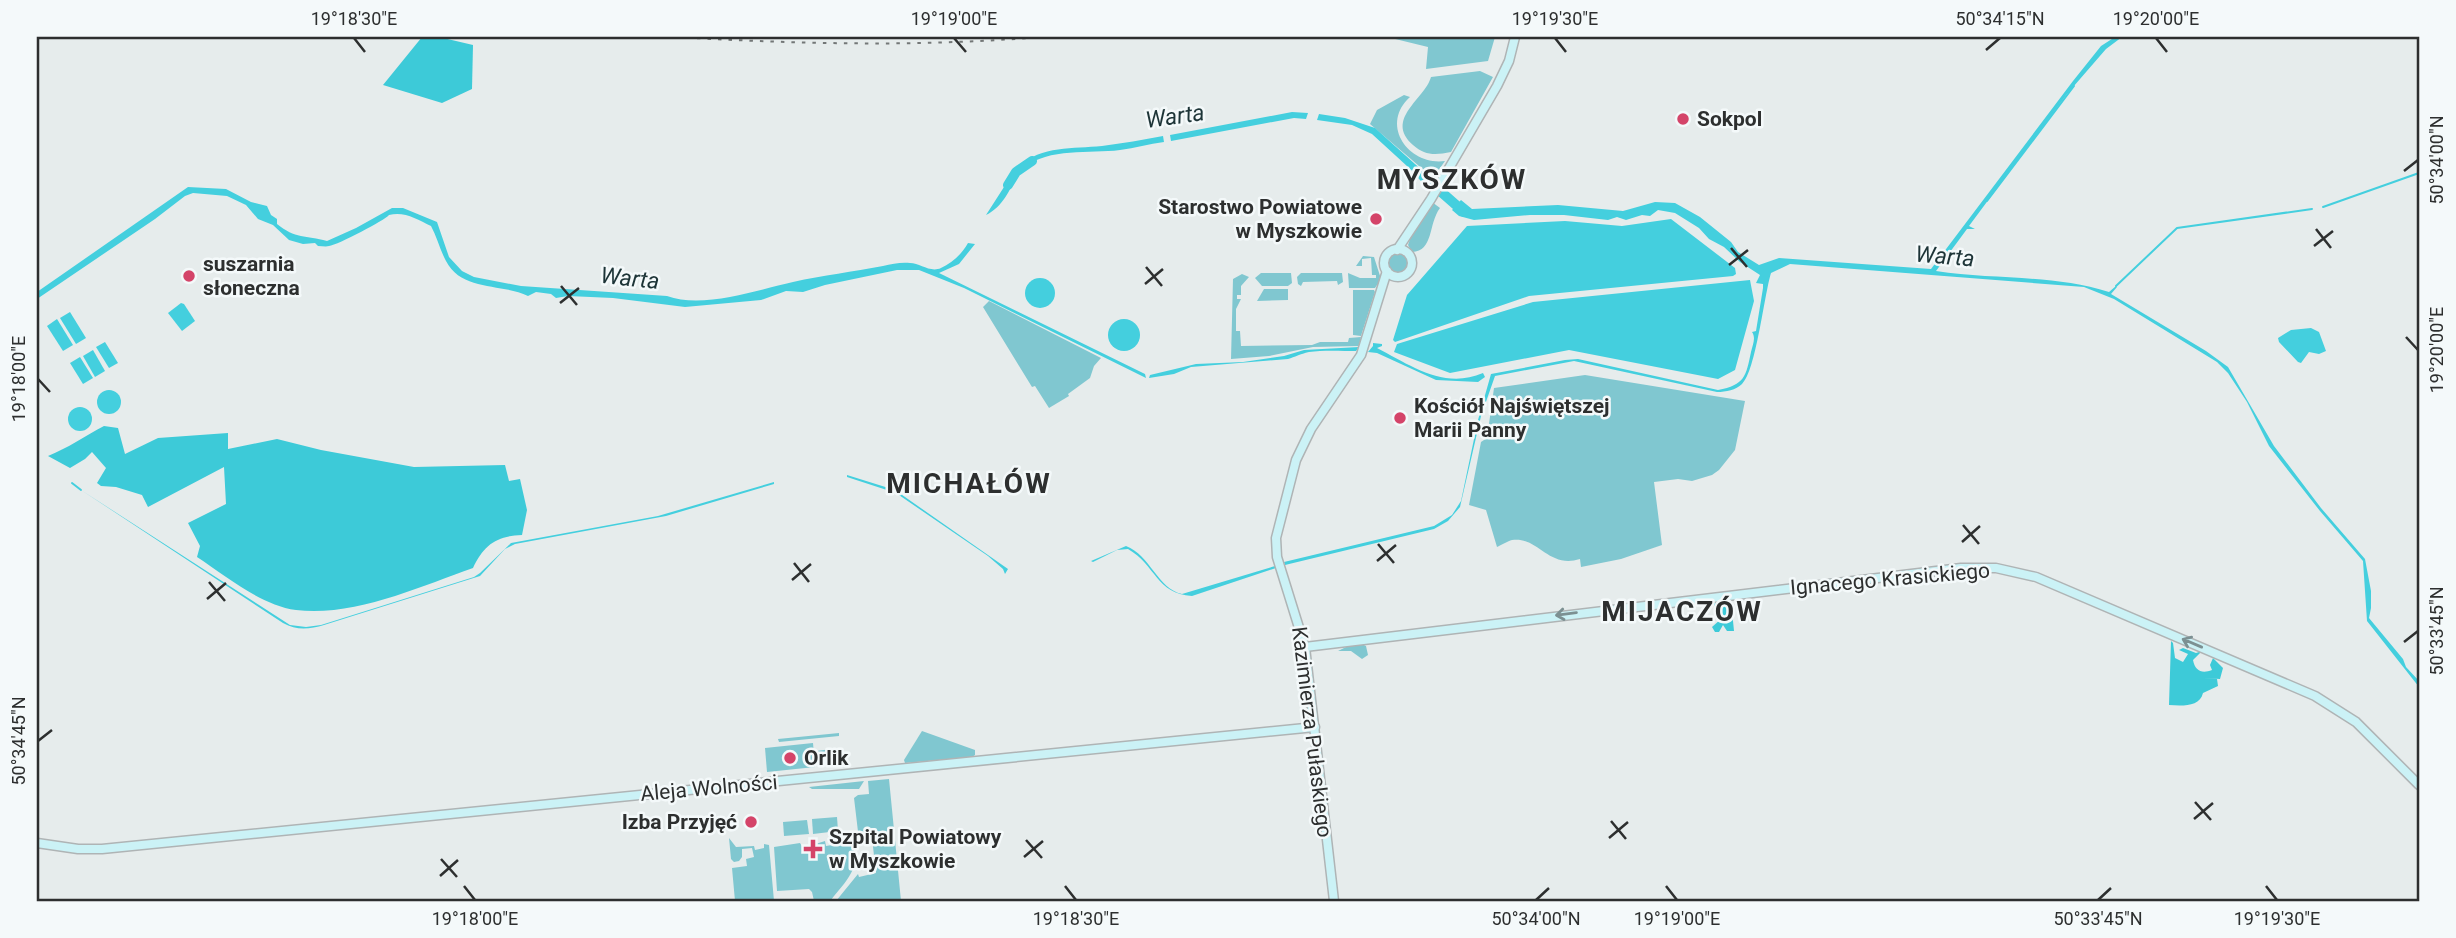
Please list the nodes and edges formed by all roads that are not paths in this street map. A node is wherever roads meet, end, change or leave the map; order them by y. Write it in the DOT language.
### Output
graph roads {
  1 [pos="1515,37"];
  2 [pos="1402,251"];
  3 [pos="1387,271"];
  4 [pos="1396,277"];
  5 [pos="1379,297"];
  6 [pos="1306,648"];
  7 [pos="1315,727"];
  8 [pos="2419,785"];
  9 [pos="37,843"];
  10 [pos="1334,901"];
  1 -- 2 [label="street"];
  2 -- 3 [label="street"];
  2 -- 4 [label="street"];
  3 -- 4 [label="street"];
  3 -- 5 [label="street, Kazimierza Pułaskiego"];
  4 -- 5 [label="street, Kazimierza Pułaskiego"];
  5 -- 6 [label="street, Kazimierza Pułaskiego"];
  6 -- 7 [label="street, Kazimierza Pułaskiego"];
  8 -- 6 [label="street, Ignacego Krasickiego, one-way"];
  7 -- 9 [label="street, Aleja Wolności"];
  7 -- 10 [label="street, Kazimierza Pułaskiego"];
}
